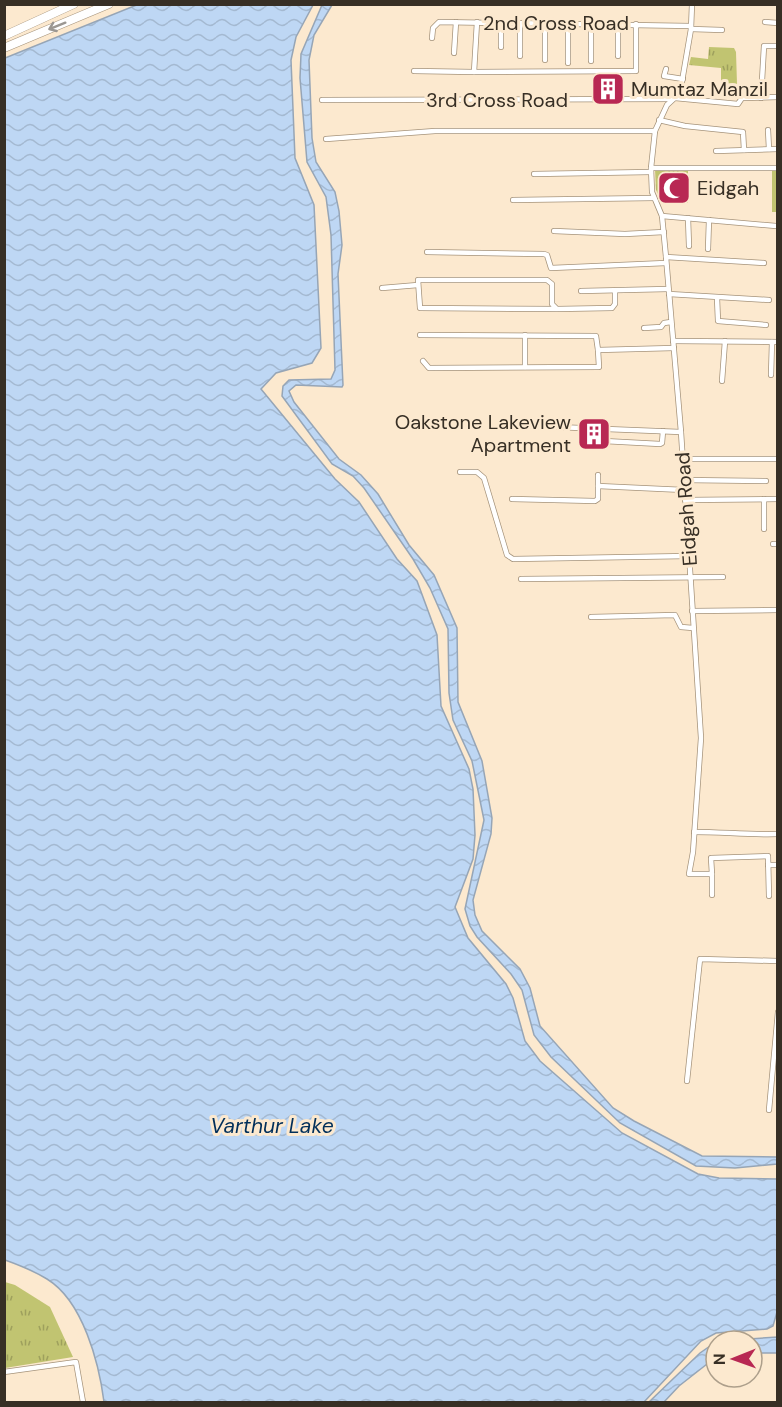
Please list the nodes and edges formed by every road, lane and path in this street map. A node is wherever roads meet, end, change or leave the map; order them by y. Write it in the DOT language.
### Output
graph roads {
  1 [pos="74,4"];
  2 [pos="109,4"];
  3 [pos="692,4"];
  4 [pos="456,22"];
  5 [pos="477,22"];
  6 [pos="765,22"];
  7 [pos="501,23"];
  8 [pos="618,23"];
  9 [pos="777,23"];
  10 [pos="568,24"];
  11 [pos="591,24"];
  12 [pos="636,24"];
  13 [pos="520,25"];
  14 [pos="545,25"];
  15 [pos="691,27"];
  16 [pos="722,30"];
  17 [pos="4,36"];
  18 [pos="432,38"];
  19 [pos="777,46"];
  20 [pos="501,47"];
  21 [pos="4,48"];
  22 [pos="454,53"];
  23 [pos="520,56"];
  24 [pos="618,56"];
  25 [pos="545,60"];
  26 [pos="591,61"];
  27 [pos="568,63"];
  28 [pos="666,69"];
  29 [pos="414,71"];
  30 [pos="474,72"];
  31 [pos="683,79"];
  32 [pos="777,97"];
  33 [pos="760,98"];
  34 [pos="674,99"];
  35 [pos="322,100"];
  36 [pos="660,120"];
  37 [pos="768,130"];
  38 [pos="655,131"];
  39 [pos="326,140"];
  40 [pos="769,149"];
  41 [pos="777,149"];
  42 [pos="716,150"];
  43 [pos="744,150"];
  44 [pos="777,168"];
  45 [pos="651,170"];
  46 [pos="534,174"];
  47 [pos="654,198"];
  48 [pos="513,200"];
  49 [pos="662,216"];
  50 [pos="688,218"];
  51 [pos="709,220"];
  52 [pos="776,226"];
  53 [pos="554,231"];
  54 [pos="664,232"];
  55 [pos="689,246"];
  56 [pos="708,249"];
  57 [pos="427,252"];
  58 [pos="666,260"];
  59 [pos="764,263"];
  60 [pos="418,285"];
  61 [pos="382,288"];
  62 [pos="581,291"];
  63 [pos="615,291"];
  64 [pos="669,292"];
  65 [pos="717,298"];
  66 [pos="769,300"];
  67 [pos="557,309"];
  68 [pos="671,322"];
  69 [pos="766,325"];
  70 [pos="644,328"];
  71 [pos="420,335"];
  72 [pos="525,336"];
  73 [pos="673,341"];
  74 [pos="725,341"];
  75 [pos="775,342"];
  76 [pos="674,348"];
  77 [pos="598,350"];
  78 [pos="423,361"];
  79 [pos="525,368"];
  80 [pos="771,375"];
  81 [pos="722,381"];
  82 [pos="531,426"];
  83 [pos="663,431"];
  84 [pos="681,432"];
  85 [pos="604,441"];
  86 [pos="682,459"];
  87 [pos="777,459"];
  88 [pos="460,471"];
  89 [pos="598,475"];
  90 [pos="684,480"];
  91 [pos="766,480"];
  92 [pos="598,486"];
  93 [pos="684,490"];
  94 [pos="512,499"];
  95 [pos="764,499"];
  96 [pos="777,499"];
  97 [pos="685,501"];
  98 [pos="764,529"];
  99 [pos="688,556"];
  100 [pos="723,577"];
  101 [pos="690,578"];
  102 [pos="521,579"];
  103 [pos="777,610"];
  104 [pos="692,611"];
  105 [pos="591,617"];
  106 [pos="693,628"];
  107 [pos="694,832"];
  108 [pos="777,834"];
  109 [pos="768,865"];
  110 [pos="777,865"];
  111 [pos="712,874"];
  112 [pos="712,895"];
  113 [pos="769,896"];
  114 [pos="777,961"];
  115 [pos="777,1012"];
  116 [pos="776,1042"];
  117 [pos="775,1073"];
  118 [pos="687,1081"];
  119 [pos="770,1102"];
  120 [pos="777,1104"];
  121 [pos="769,1110"];
  122 [pos="4,1372"];
  123 [pos="83,1402"];
  1 -- 17 [label="main road"];
  2 -- 21 [label="main road, one-way"];
  3 -- 15 [label="street, Eidgah Road"];
  4 -- 5 [label="street, 2nd Cross Road"];
  4 -- 18 [label="street, 2nd Cross Road"];
  4 -- 22 [label="street"];
  5 -- 7 [label="street, 2nd Cross Road"];
  5 -- 30 [label="street"];
  6 -- 9 [label="street"];
  7 -- 13 [label="street, 2nd Cross Road"];
  7 -- 20 [label="street"];
  8 -- 11 [label="street, 2nd Cross Road"];
  8 -- 12 [label="street, 2nd Cross Road"];
  8 -- 24 [label="street"];
  10 -- 11 [label="street, 2nd Cross Road"];
  10 -- 14 [label="street, 2nd Cross Road"];
  10 -- 27 [label="street"];
  11 -- 26 [label="street"];
  12 -- 15 [label="street, 2nd Cross Road"];
  12 -- 30 [label="street"];
  13 -- 14 [label="street, 2nd Cross Road"];
  13 -- 23 [label="street"];
  14 -- 25 [label="street"];
  15 -- 16 [label="street, 2nd Cross Road"];
  15 -- 31 [label="street, Eidgah Road"];
  19 -- 33 [label="street"];
  28 -- 31 [label="street"];
  29 -- 30 [label="street"];
  31 -- 34 [label="street, Eidgah Road"];
  32 -- 33 [label="street"];
  33 -- 34 [label="street, 3rd Cross Road"];
  34 -- 35 [label="street, 3rd Cross Road"];
  34 -- 36 [label="street, Eidgah Road"];
  36 -- 38 [label="street, Eidgah Road"];
  36 -- 43 [label="street"];
  37 -- 40 [label="street"];
  38 -- 39 [label="street"];
  38 -- 45 [label="street, Eidgah Road"];
  40 -- 41 [label="street"];
  40 -- 43 [label="street"];
  42 -- 43 [label="street"];
  44 -- 45 [label="street"];
  45 -- 46 [label="street"];
  45 -- 47 [label="street, Eidgah Road"];
  47 -- 48 [label="street"];
  47 -- 49 [label="street, Eidgah Road"];
  49 -- 50 [label="street"];
  49 -- 54 [label="street, Eidgah Road"];
  50 -- 51 [label="street"];
  50 -- 55 [label="street"];
  51 -- 52 [label="street"];
  51 -- 56 [label="street"];
  53 -- 54 [label="street"];
  54 -- 58 [label="street, Eidgah Road"];
  57 -- 58 [label="street"];
  58 -- 59 [label="street"];
  58 -- 64 [label="street, Eidgah Road"];
  60 -- 61 [label="street"];
  60 -- 67 [label="street"];
  60 -- 67 [label="street"];
  62 -- 63 [label="street"];
  63 -- 64 [label="street"];
  63 -- 67 [label="street"];
  64 -- 65 [label="street"];
  64 -- 68 [label="street, Eidgah Road"];
  65 -- 66 [label="street"];
  65 -- 69 [label="street"];
  68 -- 70 [label="street"];
  68 -- 73 [label="street, Eidgah Road"];
  71 -- 72 [label="street"];
  72 -- 77 [label="street"];
  72 -- 79 [label="street"];
  73 -- 74 [label="street"];
  73 -- 76 [label="street, Eidgah Road"];
  74 -- 75 [label="street"];
  74 -- 81 [label="street"];
  75 -- 80 [label="street"];
  76 -- 77 [label="street"];
  76 -- 84 [label="street, Eidgah Road"];
  77 -- 79 [label="street"];
  78 -- 79 [label="street"];
  82 -- 83 [label="street"];
  83 -- 84 [label="street"];
  83 -- 85 [label="street"];
  84 -- 86 [label="street, Eidgah Road"];
  86 -- 87 [label="street"];
  86 -- 90 [label="street, Eidgah Road"];
  88 -- 99 [label="street"];
  89 -- 92 [label="street"];
  90 -- 91 [label="street"];
  90 -- 93 [label="street, Eidgah Road"];
  92 -- 93 [label="street"];
  92 -- 94 [label="street"];
  93 -- 97 [label="street, Eidgah Road"];
  95 -- 96 [label="street"];
  95 -- 97 [label="street"];
  95 -- 98 [label="street"];
  97 -- 99 [label="street, Eidgah Road"];
  99 -- 101 [label="street, Eidgah Road"];
  100 -- 101 [label="street"];
  101 -- 102 [label="street"];
  101 -- 104 [label="street, Eidgah Road"];
  103 -- 104 [label="street"];
  104 -- 106 [label="street, Eidgah Road"];
  105 -- 106 [label="street"];
  106 -- 107 [label="street, Eidgah Road"];
  107 -- 108 [label="street"];
  107 -- 111 [label="street, Eidgah Road"];
  109 -- 110 [label="street"];
  109 -- 111 [label="street"];
  109 -- 113 [label="street"];
  111 -- 112 [label="street"];
  114 -- 118 [label="street"];
  115 -- 116 [label="street"];
  116 -- 117 [label="street"];
  117 -- 119 [label="street"];
  119 -- 120 [label="street"];
  119 -- 121 [label="street"];
  122 -- 123 [label="street"];
}
